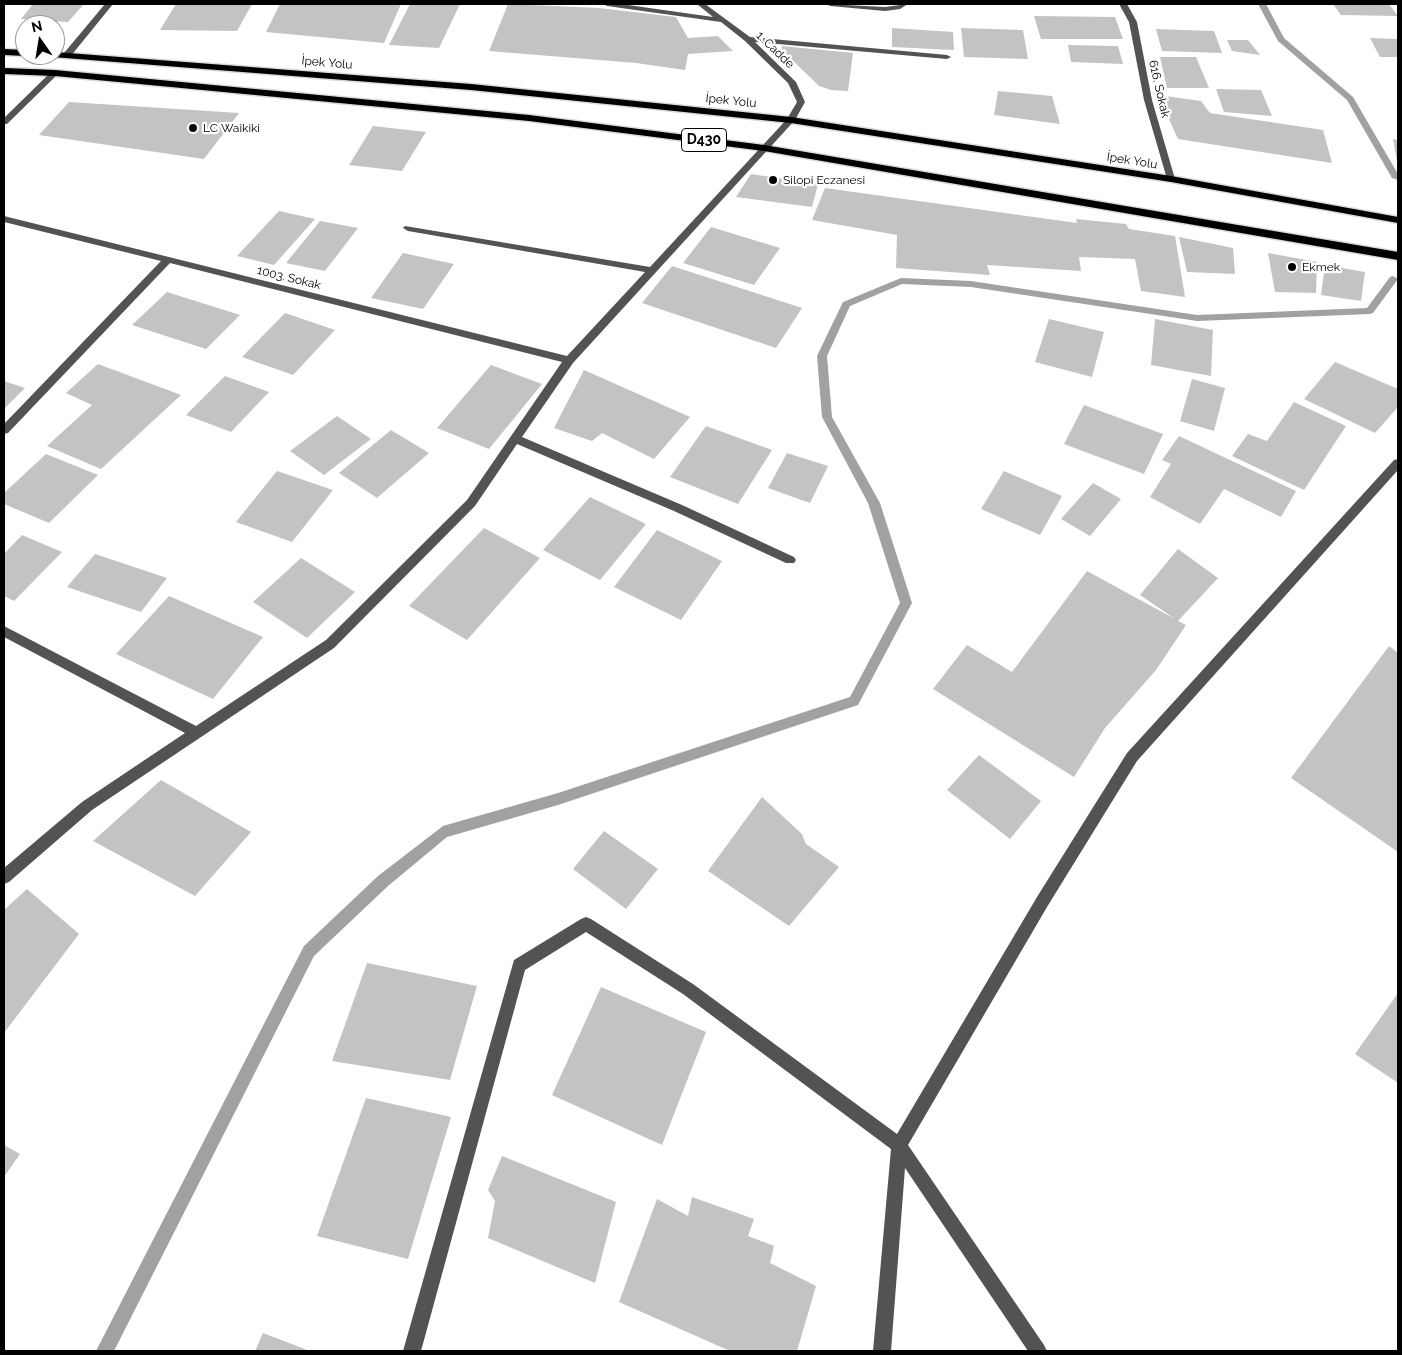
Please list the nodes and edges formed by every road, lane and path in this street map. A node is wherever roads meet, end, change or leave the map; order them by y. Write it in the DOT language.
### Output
graph roads {
  1 [pos="109,4"];
  2 [pos="607,4"];
  3 [pos="702,4"];
  4 [pos="830,4"];
  5 [pos="904,4"];
  6 [pos="1123,4"];
  7 [pos="721,20"];
  8 [pos="748,38"];
  9 [pos="66,55"];
  10 [pos="946,58"];
  11 [pos="4,71"];
  12 [pos="55,73"];
  13 [pos="791,120"];
  14 [pos="4,122"];
  15 [pos="764,148"];
  16 [pos="1171,179"];
  17 [pos="4,220"];
  18 [pos="1398,220"];
  19 [pos="408,228"];
  20 [pos="1398,256"];
  21 [pos="167,261"];
  22 [pos="652,270"];
  23 [pos="569,360"];
  24 [pos="4,430"];
  25 [pos="516,438"];
  26 [pos="1398,463"];
  27 [pos="790,560"];
  28 [pos="4,631"];
  29 [pos="197,732"];
  30 [pos="4,876"];
  31 [pos="899,1145"];
  32 [pos="412,1351"];
  33 [pos="882,1351"];
  34 [pos="1038,1351"];
  1 -- 9 [label="street"];
  2 -- 7 [label="street"];
  3 -- 7 [label="street, 1. Cadde"];
  4 -- 5 [label="street"];
  6 -- 16 [label="street, 616. Sokak"];
  7 -- 8 [label="street, 1. Cadde"];
  8 -- 10 [label="street"];
  8 -- 13 [label="street, 1. Cadde"];
  9 -- 13 [label="highway, İpek Yolu / D430"];
  11 -- 12 [label="highway, D430"];
  12 -- 14 [label="street"];
  12 -- 15 [label="highway, D430"];
  13 -- 15 [label="street, 1. Cadde"];
  13 -- 16 [label="highway, İpek Yolu / D430"];
  15 -- 20 [label="highway, D430"];
  15 -- 22 [label="street, 1. Cadde"];
  16 -- 18 [label="highway, İpek Yolu / D430"];
  17 -- 21 [label="street, 1003. Sokak"];
  19 -- 22 [label="street"];
  21 -- 23 [label="street, 1003. Sokak"];
  21 -- 24 [label="street"];
  22 -- 23 [label="street, 1. Cadde"];
  23 -- 25 [label="street, 1. Cadde"];
  25 -- 27 [label="street"];
  25 -- 29 [label="street, 1. Cadde"];
  26 -- 31 [label="street"];
  28 -- 29 [label="street"];
  29 -- 30 [label="street, 1. Cadde"];
  31 -- 32 [label="street"];
  31 -- 33 [label="street"];
  31 -- 34 [label="street"];
}
